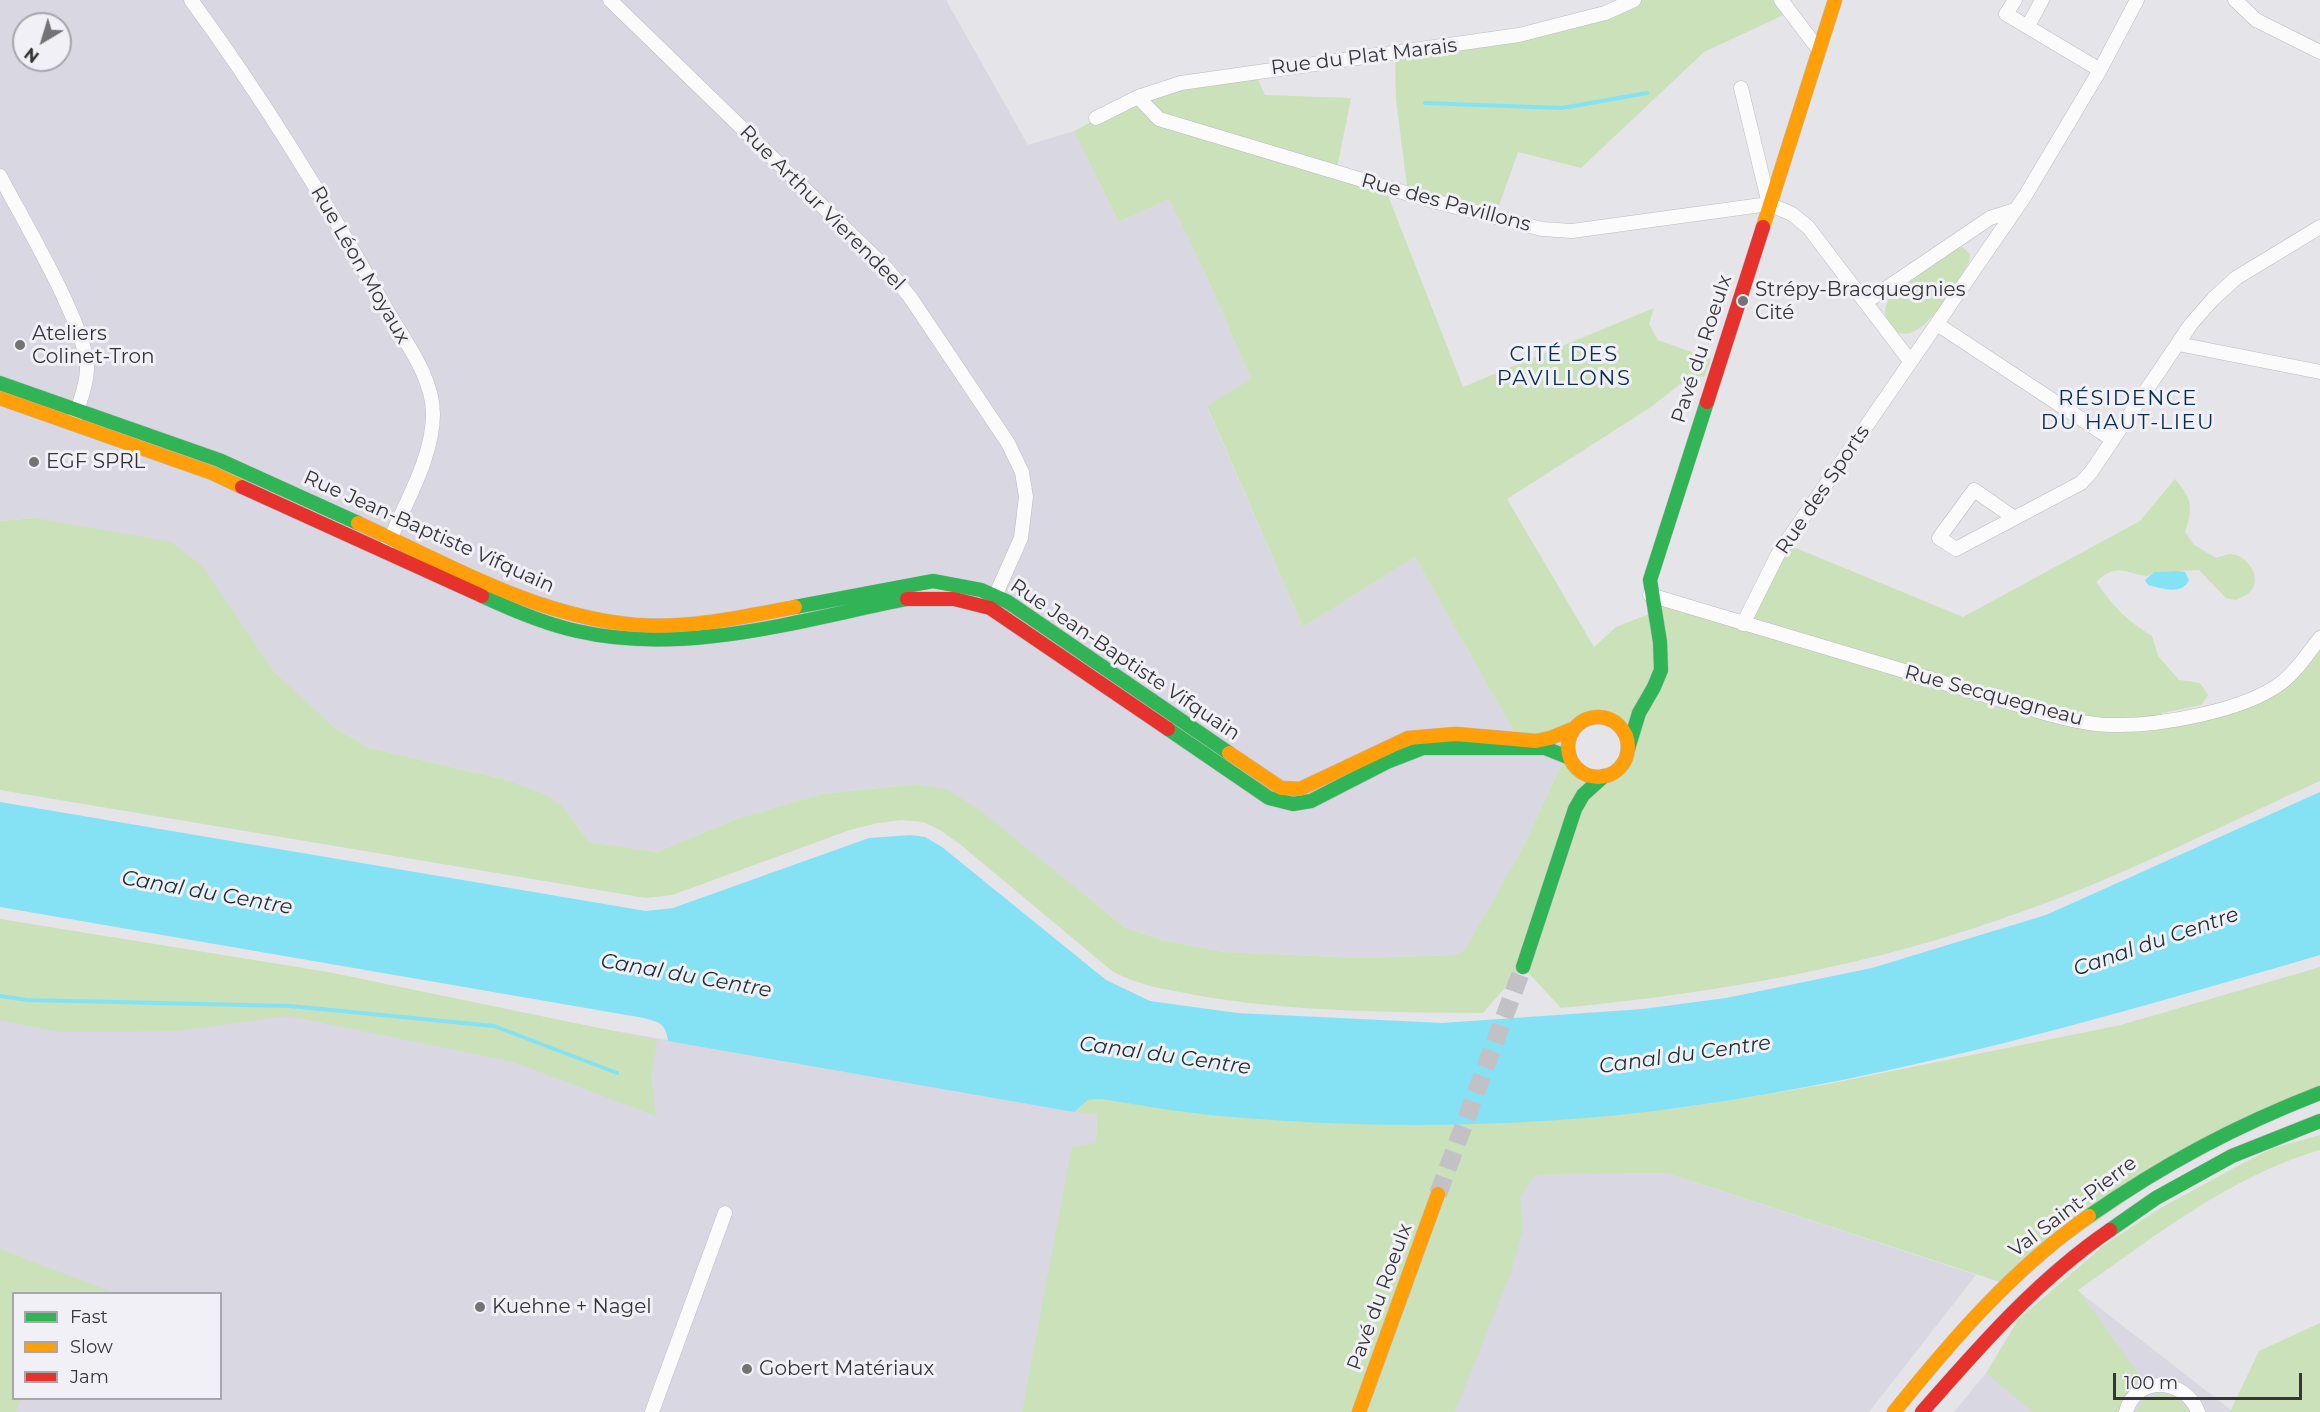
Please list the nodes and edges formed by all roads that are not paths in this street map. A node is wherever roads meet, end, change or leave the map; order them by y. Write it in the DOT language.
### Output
graph roads {
  1 [pos="191,0"];
  2 [pos="610,0"];
  3 [pos="1634,0"];
  4 [pos="1781,0"];
  5 [pos="1834,0"];
  6 [pos="2015,0"];
  7 [pos="2042,0"];
  8 [pos="2138,0"];
  9 [pos="2235,0"];
  10 [pos="2028,26"];
  11 [pos="1818,50"];
  12 [pos="2320,52"];
  13 [pos="2100,70"];
  14 [pos="1741,88"];
  15 [pos="1138,97"];
  16 [pos="1096,118"];
  17 [pos="0,176"];
  18 [pos="1769,204"];
  19 [pos="2015,210"];
  20 [pos="2320,226"];
  21 [pos="1866,302"];
  22 [pos="1937,324"];
  23 [pos="2178,344"];
  24 [pos="1910,361"];
  25 [pos="2320,372"];
  26 [pos="0,383"];
  27 [pos="0,398"];
  28 [pos="75,416"];
  29 [pos="2113,440"];
  30 [pos="2013,517"];
  31 [pos="390,538"];
  32 [pos="385,551"];
  33 [pos="1650,595"];
  34 [pos="992,601"];
  35 [pos="1743,624"];
  36 [pos="2320,638"];
  37 [pos="1640,710"];
  38 [pos="1603,717"];
  39 [pos="1573,729"];
  40 [pos="1628,749"];
  41 [pos="1572,762"];
  42 [pos="1604,777"];
  43 [pos="1575,809"];
  44 [pos="1523,967"];
  45 [pos="2320,1093"];
  46 [pos="2320,1121"];
  47 [pos="1438,1194"];
  48 [pos="725,1213"];
  49 [pos="652,1412"];
  50 [pos="1359,1412"];
  51 [pos="1894,1412"];
  52 [pos="1922,1412"];
  53 [pos="2126,1412"];
  54 [pos="2198,1412"];
  1 -- 31 [label="street, Rue Léon Moyaux"];
  2 -- 34 [label="street, Rue Arthur Vierendeel"];
  3 -- 15 [label="street, Rue du Plat Marais"];
  4 -- 11 [label="street"];
  5 -- 11 [label="street, Pavé du Roeulx"];
  6 -- 10 [label="street"];
  7 -- 10 [label="street"];
  8 -- 13 [label="street, Rue des Sports"];
  9 -- 12 [label="street"];
  10 -- 13 [label="street"];
  11 -- 18 [label="street, Pavé du Roeulx"];
  13 -- 19 [label="street, Rue des Sports"];
  14 -- 18 [label="street"];
  15 -- 16 [label="street, Rue du Plat Marais"];
  15 -- 18 [label="street, Rue des Pavillons"];
  17 -- 28 [label="street"];
  18 -- 21 [label="street"];
  18 -- 33 [label="street, Pavé du Roeulx"];
  19 -- 21 [label="street"];
  19 -- 22 [label="street, Rue des Sports"];
  20 -- 23 [label="street"];
  21 -- 24 [label="street"];
  22 -- 24 [label="street, Rue des Sports"];
  22 -- 29 [label="street"];
  23 -- 25 [label="street"];
  23 -- 29 [label="street"];
  24 -- 35 [label="street, Rue des Sports"];
  26 -- 28 [label="street, Rue Jean-Baptiste Vifquain"];
  27 -- 28 [label="street, Rue Jean-Baptiste Vifquain"];
  28 -- 31 [label="street, Rue Jean-Baptiste Vifquain"];
  28 -- 32 [label="street, Rue Jean-Baptiste Vifquain"];
  29 -- 30 [label="street"];
  30 -- 30 [label="street"];
  31 -- 32 [label="street, Rue Léon Moyaux"];
  31 -- 34 [label="street, Rue Jean-Baptiste Vifquain"];
  32 -- 34 [label="street, Rue Jean-Baptiste Vifquain"];
  33 -- 35 [label="street, Rue Secquegneau"];
  33 -- 37 [label="street, Pavé du Roeulx"];
  34 -- 39 [label="street, Rue Jean-Baptiste Vifquain"];
  34 -- 41 [label="street, Rue Jean-Baptiste Vifquain"];
  35 -- 36 [label="street, Rue Secquegneau"];
  37 -- 38 [label="street"];
  37 -- 40 [label="street, Pavé du Roeulx"];
  38 -- 39 [label="street"];
  38 -- 40 [label="street"];
  39 -- 41 [label="street"];
  40 -- 42 [label="street"];
  41 -- 42 [label="street"];
  41 -- 43 [label="street"];
  42 -- 43 [label="street"];
  43 -- 44 [label="street"];
  45 -- 51 [label="street, Val Saint-Pierre"];
  46 -- 52 [label="street, Val Saint-Pierre"];
  47 -- 50 [label="street, Pavé du Roeulx"];
  48 -- 49 [label="street"];
  53 -- 54 [label="street"];
}
